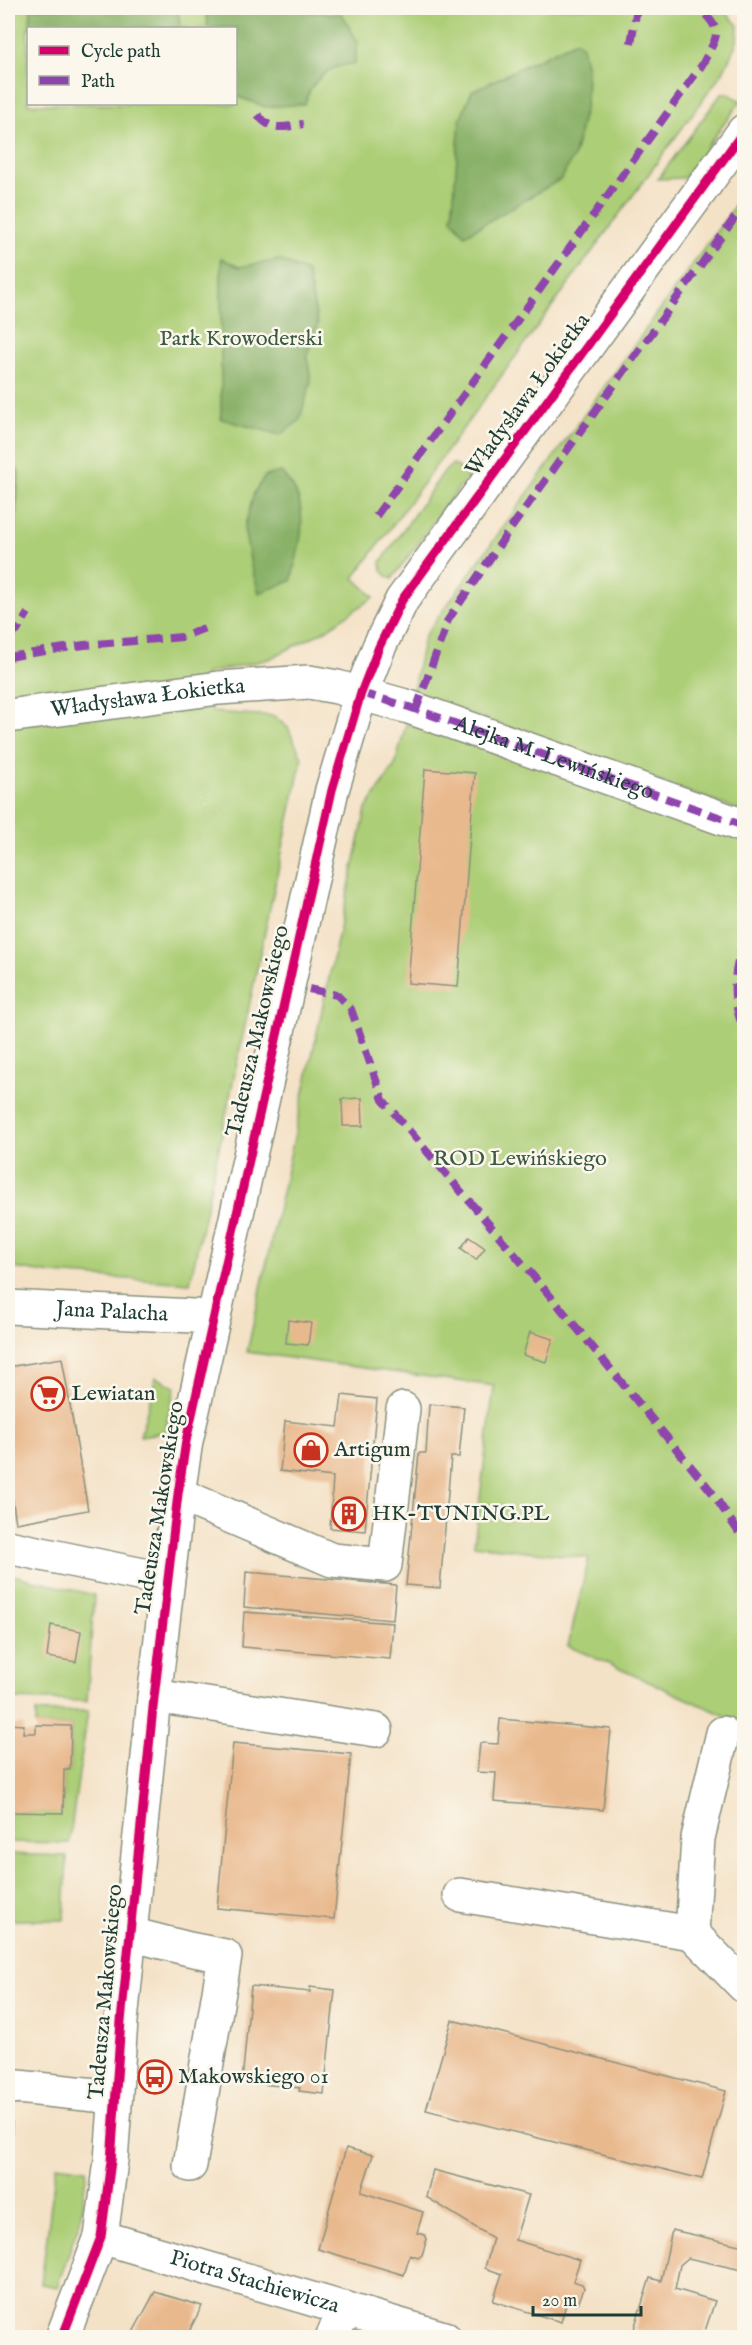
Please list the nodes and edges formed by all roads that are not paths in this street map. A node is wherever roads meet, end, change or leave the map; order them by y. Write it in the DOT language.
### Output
graph roads {
  1 [pos="744,131"];
  2 [pos="361,693"];
  3 [pos="8,716"];
  4 [pos="744,826"];
  5 [pos="8,1307"];
  6 [pos="214,1317"];
  7 [pos="403,1409"];
  8 [pos="178,1494"];
  9 [pos="8,1547"];
  10 [pos="167,1580"];
  11 [pos="154,1698"];
  12 [pos="376,1730"];
  13 [pos="723,1733"];
  14 [pos="460,1895"];
  15 [pos="692,1933"];
  16 [pos="130,1934"];
  17 [pos="744,1986"];
  18 [pos="8,2086"];
  19 [pos="115,2097"];
  20 [pos="189,2165"];
  21 [pos="101,2237"];
  22 [pos="339,2323"];
  23 [pos="62,2337"];
  24 [pos="444,2337"];
  1 -- 2 [label="street, Władysława Łokietka"];
  2 -- 3 [label="street, Władysława Łokietka"];
  2 -- 4 [label="street, Alejka M. Lewińskiego"];
  2 -- 6 [label="street, Tadeusza Makowskiego"];
  5 -- 6 [label="street, Jana Palacha"];
  6 -- 8 [label="street, Tadeusza Makowskiego"];
  7 -- 8 [label="street"];
  8 -- 10 [label="street, Tadeusza Makowskiego"];
  9 -- 10 [label="street"];
  10 -- 11 [label="street, Tadeusza Makowskiego"];
  11 -- 12 [label="street"];
  11 -- 16 [label="street, Tadeusza Makowskiego"];
  13 -- 15 [label="street"];
  14 -- 15 [label="street"];
  15 -- 17 [label="street"];
  16 -- 19 [label="street, Tadeusza Makowskiego"];
  16 -- 20 [label="street"];
  18 -- 19 [label="street"];
  19 -- 21 [label="street, Tadeusza Makowskiego"];
  21 -- 22 [label="street, Piotra Stachiewicza"];
  21 -- 23 [label="street, Tadeusza Makowskiego"];
  22 -- 24 [label="street, Piotra Stachiewicza"];
}
